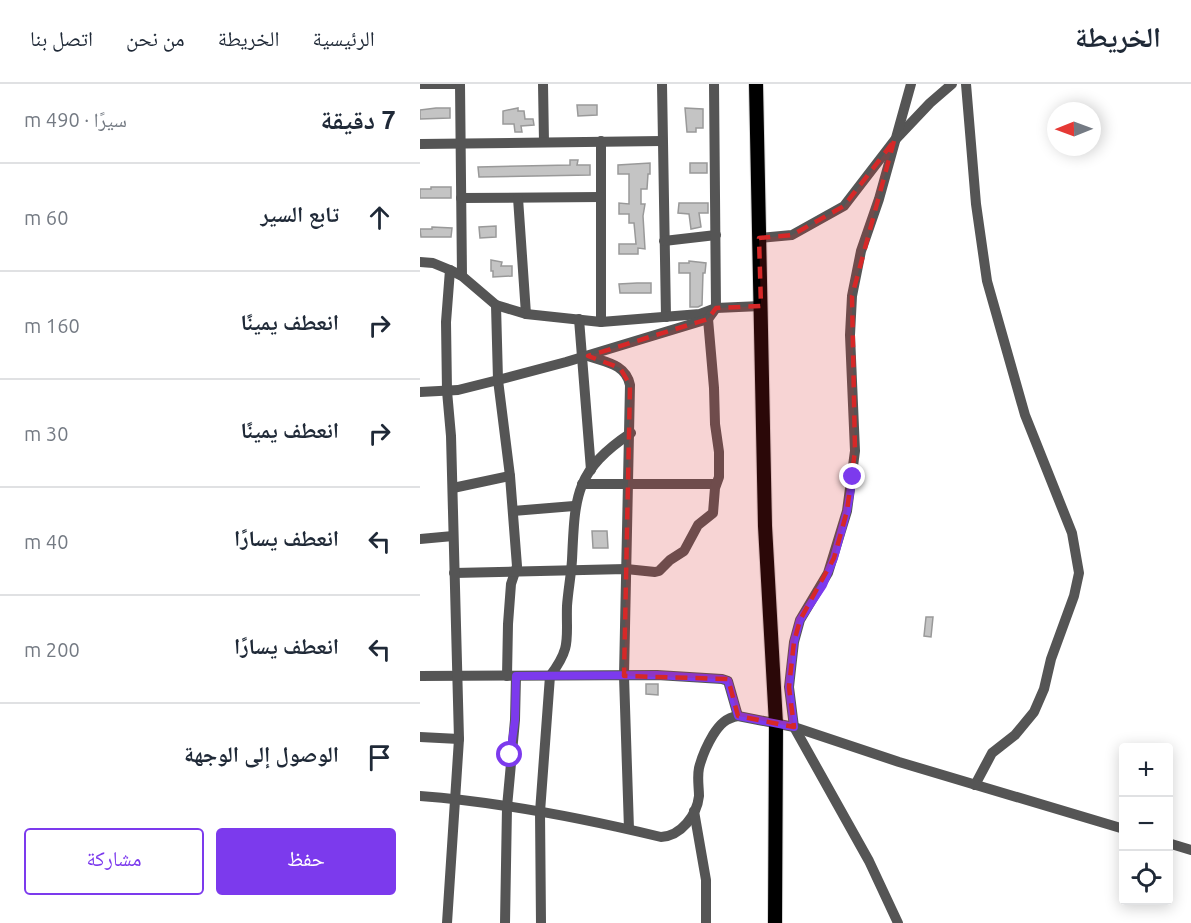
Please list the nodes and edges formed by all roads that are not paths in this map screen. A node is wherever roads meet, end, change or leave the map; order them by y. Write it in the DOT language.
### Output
graph roads {
  1 [pos="420,84"];
  2 [pos="459,84"];
  3 [pos="543,84"];
  4 [pos="662,84"];
  5 [pos="714,84"];
  6 [pos="756,84"];
  7 [pos="911,84"];
  8 [pos="952,84"];
  9 [pos="966,84"];
  10 [pos="544,141"];
  11 [pos="601,141"];
  12 [pos="662,141"];
  13 [pos="894,141"];
  14 [pos="460,143"];
  15 [pos="420,144"];
  16 [pos="601,197"];
  17 [pos="461,198"];
  18 [pos="518,198"];
  19 [pos="716,235"];
  20 [pos="759,238"];
  21 [pos="664,241"];
  22 [pos="420,262"];
  23 [pos="450,270"];
  24 [pos="462,276"];
  25 [pos="496,305"];
  26 [pos="761,306"];
  27 [pos="716,308"];
  28 [pos="526,314"];
  29 [pos="666,316"];
  30 [pos="708,319"];
  31 [pos="579,320"];
  32 [pos="601,322"];
  33 [pos="584,357"];
  34 [pos="498,380"];
  35 [pos="447,391"];
  36 [pos="420,392"];
  37 [pos="631,433"];
  38 [pos="591,470"];
  39 [pos="510,476"];
  40 [pos="582,484"];
  41 [pos="716,484"];
  42 [pos="628,485"];
  43 [pos="453,488"];
  44 [pos="574,506"];
  45 [pos="513,511"];
  46 [pos="453,536"];
  47 [pos="420,539"];
  48 [pos="626,569"];
  49 [pos="516,571"];
  50 [pos="572,571"];
  51 [pos="454,573"];
  52 [pos="457,675"];
  53 [pos="420,676"];
  54 [pos="511,676"];
  55 [pos="550,676"];
  56 [pos="624,676"];
  57 [pos="738,716"];
  58 [pos="776,724"];
  59 [pos="794,727"];
  60 [pos="420,737"];
  61 [pos="459,739"];
  62 [pos="975,785"];
  63 [pos="420,796"];
  64 [pos="455,798"];
  65 [pos="507,807"];
  66 [pos="694,811"];
  67 [pos="540,812"];
  68 [pos="1119,828"];
  69 [pos="628,829"];
  70 [pos="1173,844"];
  71 [pos="1191,849"];
  72 [pos="447,923"];
  73 [pos="505,923"];
  74 [pos="540,923"];
  75 [pos="706,923"];
  76 [pos="775,923"];
  77 [pos="898,923"];
  1 -- 2 [label="street"];
  2 -- 14 [label="street"];
  3 -- 10 [label="street"];
  4 -- 12 [label="street"];
  5 -- 19 [label="street"];
  6 -- 20 [label="main road"];
  7 -- 13 [label="street"];
  8 -- 13 [label="street"];
  9 -- 62 [label="street"];
  10 -- 11 [label="street"];
  10 -- 14 [label="street"];
  11 -- 12 [label="street"];
  11 -- 16 [label="street"];
  12 -- 21 [label="street"];
  13 -- 20 [label="street"];
  13 -- 59 [label="street"];
  14 -- 15 [label="street"];
  14 -- 17 [label="street"];
  16 -- 18 [label="street"];
  16 -- 32 [label="street"];
  17 -- 18 [label="street"];
  17 -- 24 [label="street"];
  18 -- 28 [label="street"];
  19 -- 21 [label="street"];
  19 -- 27 [label="street"];
  20 -- 26 [label="main road"];
  21 -- 29 [label="street"];
  22 -- 23 [label="street"];
  23 -- 24 [label="street"];
  23 -- 35 [label="street"];
  24 -- 25 [label="street"];
  25 -- 28 [label="street"];
  25 -- 34 [label="street"];
  26 -- 27 [label="street"];
  26 -- 58 [label="main road"];
  27 -- 29 [label="street"];
  27 -- 30 [label="street"];
  28 -- 31 [label="street"];
  29 -- 32 [label="street"];
  30 -- 33 [label="street"];
  30 -- 41 [label="street"];
  31 -- 32 [label="street"];
  31 -- 33 [label="street"];
  33 -- 34 [label="street"];
  33 -- 37 [label="street"];
  33 -- 38 [label="street"];
  34 -- 35 [label="street"];
  34 -- 39 [label="street"];
  35 -- 36 [label="street"];
  35 -- 43 [label="street"];
  37 -- 38 [label="street"];
  37 -- 42 [label="street"];
  38 -- 40 [label="street"];
  39 -- 43 [label="street"];
  39 -- 45 [label="street"];
  40 -- 42 [label="street"];
  40 -- 44 [label="street"];
  41 -- 42 [label="street"];
  41 -- 48 [label="street"];
  42 -- 48 [label="street"];
  43 -- 46 [label="street"];
  44 -- 45 [label="street"];
  44 -- 50 [label="street"];
  45 -- 49 [label="street"];
  46 -- 47 [label="street"];
  46 -- 51 [label="street"];
  48 -- 50 [label="street"];
  48 -- 56 [label="street"];
  49 -- 50 [label="street"];
  49 -- 51 [label="street"];
  49 -- 54 [label="street"];
  50 -- 55 [label="street"];
  51 -- 52 [label="street"];
  52 -- 53 [label="street"];
  52 -- 54 [label="street"];
  52 -- 61 [label="street"];
  54 -- 55 [label="street"];
  54 -- 65 [label="street"];
  55 -- 56 [label="street"];
  55 -- 67 [label="street"];
  56 -- 57 [label="street"];
  56 -- 69 [label="street"];
  57 -- 58 [label="street"];
  57 -- 66 [label="street"];
  58 -- 59 [label="street"];
  58 -- 76 [label="main road"];
  59 -- 62 [label="street"];
  59 -- 77 [label="street"];
  60 -- 61 [label="street"];
  61 -- 64 [label="street"];
  62 -- 68 [label="street"];
  63 -- 64 [label="street"];
  64 -- 65 [label="street"];
  64 -- 72 [label="street"];
  65 -- 67 [label="street"];
  65 -- 73 [label="street"];
  66 -- 69 [label="street"];
  66 -- 75 [label="street"];
  67 -- 69 [label="street"];
  67 -- 74 [label="street"];
  70 -- 71 [label="street"];
}
